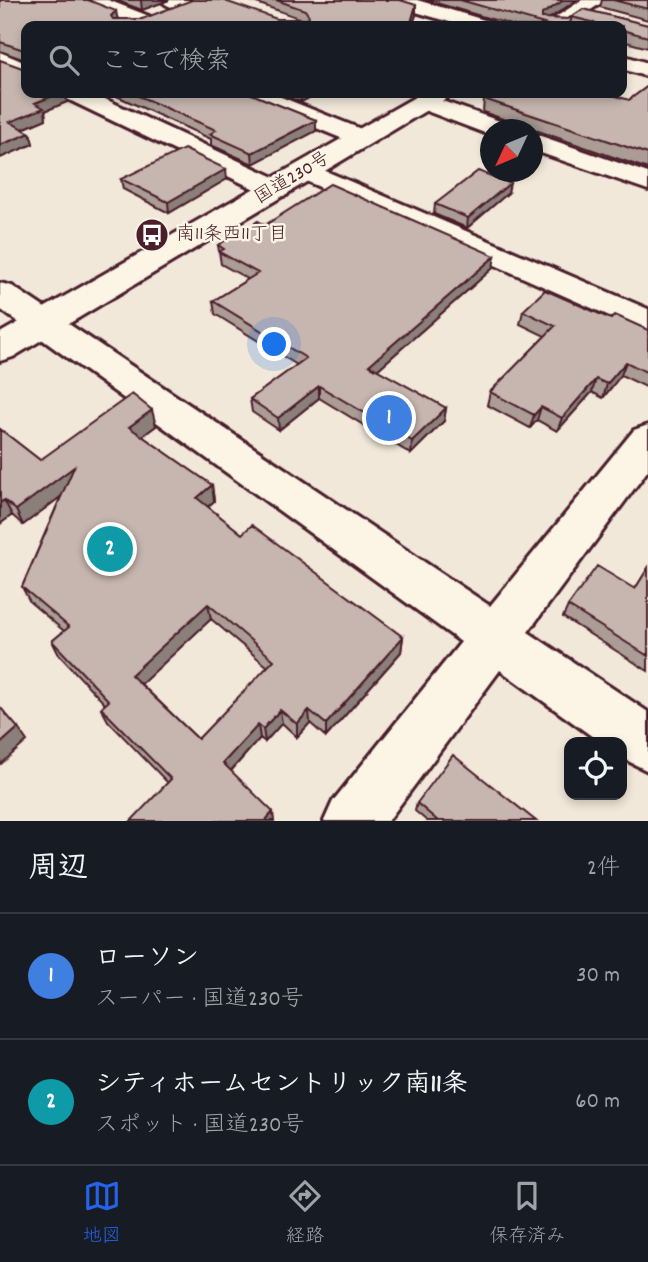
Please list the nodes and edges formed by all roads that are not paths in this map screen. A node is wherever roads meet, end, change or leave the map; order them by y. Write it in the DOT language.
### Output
graph roads {
  1 [pos="90,0"];
  2 [pos="396,0"];
  3 [pos="183,1"];
  4 [pos="593,9"];
  5 [pos="130,21"];
  6 [pos="138,21"];
  7 [pos="467,21"];
  8 [pos="564,21"];
  9 [pos="627,64"];
  10 [pos="648,70"];
  11 [pos="84,98"];
  12 [pos="263,98"];
  13 [pos="430,98"];
  14 [pos="434,98"];
  15 [pos="480,120"];
  16 [pos="362,138"];
  17 [pos="543,145"];
  18 [pos="307,171"];
  19 [pos="648,182"];
  20 [pos="277,189"];
  21 [pos="0,293"];
  22 [pos="648,322"];
  23 [pos="44,323"];
  24 [pos="0,349"];
  25 [pos="648,440"];
  26 [pos="495,638"];
  27 [pos="648,744"];
  28 [pos="353,821"];
  1 -- 5 [label="main road"];
  2 -- 7 [label="main road"];
  3 -- 6 [label="main road"];
  4 -- 8 [label="main road"];
  9 -- 10 [label="main road"];
  11 -- 20 [label="main road"];
  12 -- 16 [label="main road"];
  13 -- 16 [label="main road, 国道230号"];
  14 -- 15 [label="main road"];
  16 -- 18 [label="main road, 国道230号"];
  17 -- 19 [label="main road"];
  18 -- 20 [label="main road, 国道230号"];
  18 -- 22 [label="main road"];
  20 -- 23 [label="main road, 国道230号"];
  21 -- 23 [label="main road"];
  23 -- 24 [label="main road, 国道230号"];
  23 -- 26 [label="main road"];
  25 -- 26 [label="main road"];
  26 -- 27 [label="main road"];
  26 -- 28 [label="main road"];
}
